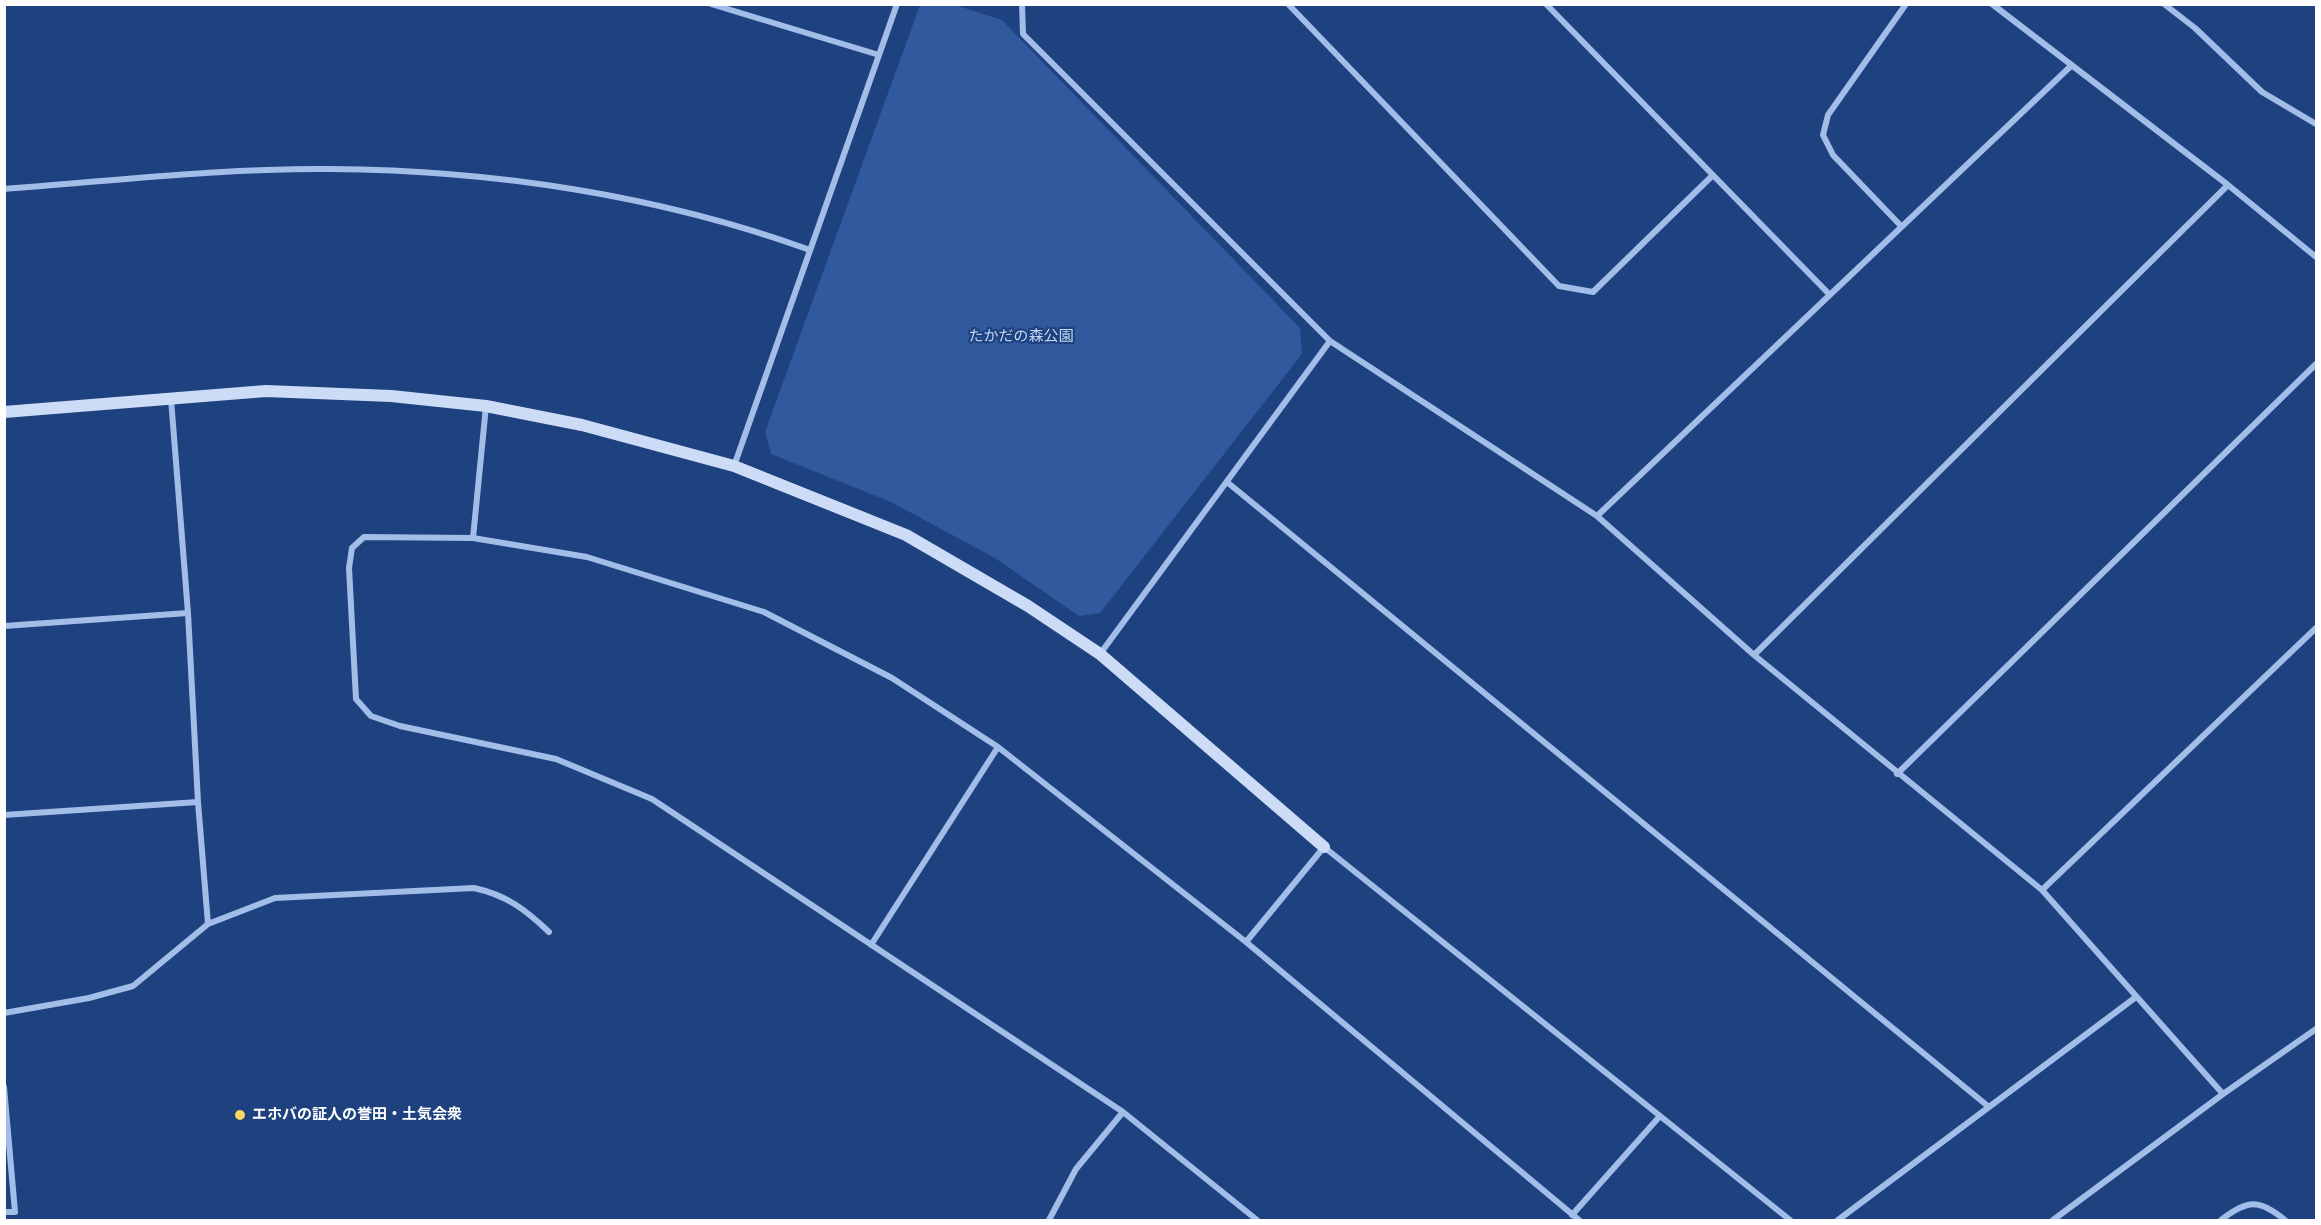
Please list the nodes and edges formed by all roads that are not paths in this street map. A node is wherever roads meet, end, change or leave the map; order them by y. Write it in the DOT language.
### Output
graph roads {
  1 [pos="711,4"];
  2 [pos="897,4"];
  3 [pos="1022,4"];
  4 [pos="1288,4"];
  5 [pos="1546,4"];
  6 [pos="1906,4"];
  7 [pos="1992,4"];
  8 [pos="2164,4"];
  9 [pos="879,55"];
  10 [pos="2072,65"];
  11 [pos="2316,124"];
  12 [pos="1713,175"];
  13 [pos="2229,185"];
  14 [pos="4,189"];
  15 [pos="1901,226"];
  16 [pos="810,250"];
  17 [pos="2316,257"];
  18 [pos="1829,294"];
  19 [pos="1330,341"];
  20 [pos="2316,364"];
  21 [pos="171,399"];
  22 [pos="486,406"];
  23 [pos="4,412"];
  24 [pos="734,466"];
  25 [pos="1227,482"];
  26 [pos="1597,516"];
  27 [pos="473,538"];
  28 [pos="188,613"];
  29 [pos="4,626"];
  30 [pos="2316,628"];
  31 [pos="1100,654"];
  32 [pos="1754,655"];
  33 [pos="998,747"];
  34 [pos="1897,774"];
  35 [pos="198,802"];
  36 [pos="4,815"];
  37 [pos="1324,847"];
  38 [pos="2042,890"];
  39 [pos="208,924"];
  40 [pos="549,932"];
  41 [pos="1246,942"];
  42 [pos="871,945"];
  43 [pos="2136,997"];
  44 [pos="4,1013"];
  45 [pos="2316,1029"];
  46 [pos="4,1087"];
  47 [pos="2223,1094"];
  48 [pos="1989,1107"];
  49 [pos="1123,1112"];
  50 [pos="1660,1116"];
  51 [pos="4,1212"];
  52 [pos="1572,1215"];
  53 [pos="1049,1221"];
  54 [pos="1257,1221"];
  55 [pos="1579,1221"];
  56 [pos="1791,1221"];
  57 [pos="1838,1221"];
  58 [pos="2053,1221"];
  59 [pos="2221,1221"];
  60 [pos="2285,1221"];
  1 -- 9 [label="street"];
  2 -- 9 [label="street"];
  3 -- 19 [label="street"];
  4 -- 12 [label="street"];
  5 -- 12 [label="street"];
  6 -- 15 [label="street"];
  7 -- 10 [label="street"];
  8 -- 11 [label="street"];
  9 -- 16 [label="street"];
  10 -- 13 [label="street"];
  10 -- 15 [label="street"];
  12 -- 18 [label="street"];
  13 -- 17 [label="street"];
  13 -- 32 [label="street"];
  14 -- 16 [label="street"];
  15 -- 18 [label="street"];
  16 -- 24 [label="street"];
  18 -- 26 [label="street"];
  19 -- 25 [label="street"];
  19 -- 26 [label="street"];
  20 -- 34 [label="street"];
  21 -- 22 [label="street"];
  21 -- 23 [label="street"];
  21 -- 28 [label="street"];
  22 -- 24 [label="street"];
  22 -- 27 [label="street"];
  24 -- 31 [label="street"];
  25 -- 31 [label="street"];
  25 -- 48 [label="street"];
  26 -- 32 [label="street"];
  27 -- 33 [label="street"];
  27 -- 42 [label="street"];
  28 -- 29 [label="street"];
  28 -- 35 [label="street"];
  30 -- 38 [label="street"];
  31 -- 37 [label="street"];
  32 -- 34 [label="street"];
  33 -- 41 [label="street"];
  33 -- 42 [label="street"];
  34 -- 38 [label="street"];
  35 -- 36 [label="street"];
  35 -- 39 [label="street"];
  37 -- 41 [label="street"];
  37 -- 50 [label="street"];
  38 -- 43 [label="street"];
  39 -- 40 [label="street"];
  39 -- 44 [label="street"];
  41 -- 52 [label="street"];
  42 -- 49 [label="street"];
  43 -- 47 [label="street"];
  43 -- 48 [label="street"];
  45 -- 47 [label="street"];
  46 -- 51 [label="street"];
  47 -- 58 [label="street"];
  48 -- 57 [label="street"];
  49 -- 53 [label="street"];
  49 -- 54 [label="street"];
  50 -- 52 [label="street"];
  50 -- 56 [label="street"];
  52 -- 55 [label="street"];
  59 -- 60 [label="street"];
}
